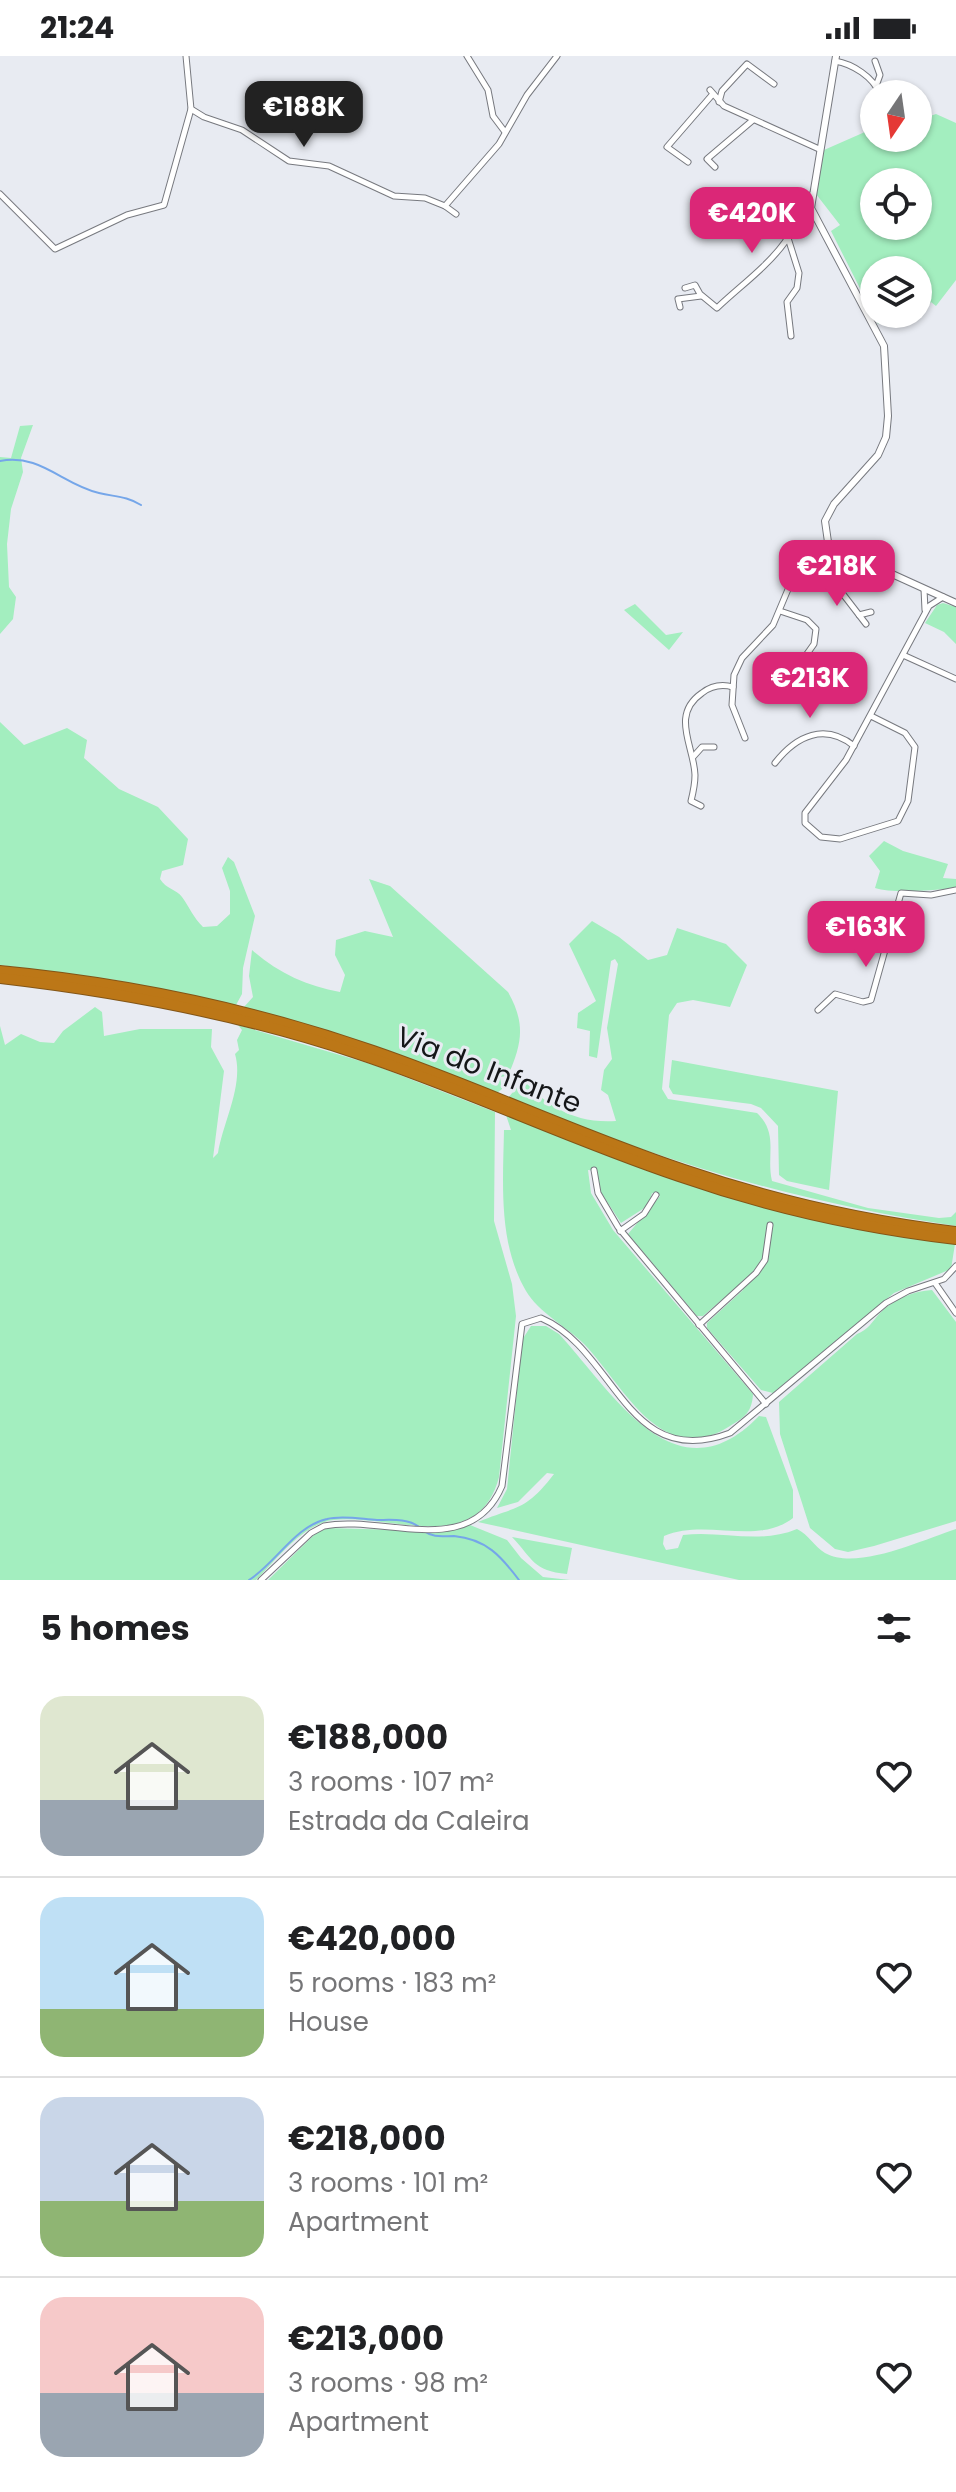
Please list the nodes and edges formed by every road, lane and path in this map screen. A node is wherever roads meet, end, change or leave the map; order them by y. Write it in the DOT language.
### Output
graph roads {
  1 [pos="186,56"];
  2 [pos="467,56"];
  3 [pos="557,56"];
  4 [pos="835,59"];
  5 [pos="875,61"];
  6 [pos="869,80"];
  7 [pos="878,80"];
  8 [pos="774,84"];
  9 [pos="719,102"];
  10 [pos="191,109"];
  11 [pos="753,120"];
  12 [pos="505,132"];
  13 [pos="819,149"];
  14 [pos="688,162"];
  15 [pos="715,167"];
  16 [pos="0,194"];
  17 [pos="811,195"];
  18 [pos="802,199"];
  19 [pos="755,205"];
  20 [pos="445,206"];
  21 [pos="456,214"];
  22 [pos="788,238"];
  23 [pos="685,288"];
  24 [pos="723,290"];
  25 [pos="702,296"];
  26 [pos="726,300"];
  27 [pos="680,307"];
  28 [pos="791,336"];
  29 [pos="846,554"];
  30 [pos="866,562"];
  31 [pos="829,575"];
  32 [pos="839,575"];
  33 [pos="923,588"];
  34 [pos="943,597"];
  35 [pos="956,603"];
  36 [pos="780,611"];
  37 [pos="871,612"];
  38 [pos="859,615"];
  39 [pos="923,615"];
  40 [pos="866,624"];
  41 [pos="903,655"];
  42 [pos="794,672"];
  43 [pos="956,679"];
  44 [pos="733,687"];
  45 [pos="871,716"];
  46 [pos="745,738"];
  47 [pos="854,746"];
  48 [pos="714,747"];
  49 [pos="692,758"];
  50 [pos="775,763"];
  51 [pos="701,806"];
  52 [pos="956,890"];
  53 [pos="0,971"];
  54 [pos="0,978"];
  55 [pos="818,1010"];
  56 [pos="594,1170"];
  57 [pos="656,1195"];
  58 [pos="770,1225"];
  59 [pos="620,1231"];
  60 [pos="956,1232"];
  61 [pos="956,1239"];
  62 [pos="956,1266"];
  63 [pos="935,1283"];
  64 [pos="956,1313"];
  65 [pos="699,1325"];
  66 [pos="766,1404"];
  67 [pos="261,1580"];
  1 -- 10 [label="street"];
  2 -- 12 [label="street"];
  3 -- 12 [label="street"];
  4 -- 6 [label="street"];
  4 -- 13 [label="street"];
  5 -- 7 [label="street"];
  8 -- 9 [label="street"];
  9 -- 11 [label="street"];
  9 -- 14 [label="street"];
  10 -- 16 [label="street"];
  10 -- 20 [label="street"];
  11 -- 13 [label="street"];
  11 -- 15 [label="street"];
  12 -- 20 [label="street"];
  13 -- 17 [label="street"];
  17 -- 18 [label="street"];
  17 -- 29 [label="street"];
  18 -- 19 [label="street"];
  18 -- 22 [label="street"];
  20 -- 21 [label="street"];
  22 -- 26 [label="street"];
  22 -- 28 [label="street"];
  23 -- 25 [label="street"];
  24 -- 26 [label="street"];
  25 -- 26 [label="street"];
  25 -- 27 [label="street"];
  29 -- 30 [label="street"];
  29 -- 32 [label="street"];
  30 -- 32 [label="street"];
  30 -- 33 [label="street"];
  31 -- 32 [label="street"];
  31 -- 36 [label="street"];
  31 -- 38 [label="street"];
  33 -- 34 [label="street"];
  33 -- 39 [label="street"];
  34 -- 35 [label="street"];
  34 -- 39 [label="street"];
  36 -- 42 [label="street"];
  36 -- 44 [label="street"];
  37 -- 38 [label="street"];
  38 -- 40 [label="street"];
  39 -- 41 [label="street"];
  41 -- 43 [label="street"];
  41 -- 45 [label="street"];
  44 -- 46 [label="street"];
  44 -- 49 [label="street"];
  45 -- 47 [label="street"];
  45 -- 47 [label="street"];
  47 -- 50 [label="street"];
  48 -- 49 [label="street"];
  49 -- 51 [label="street"];
  52 -- 55 [label="street"];
  53 -- 60 [label="highway, Via do Infante"];
  54 -- 61 [label="highway, Via do Infante"];
  56 -- 59 [label="street"];
  57 -- 59 [label="street"];
  58 -- 65 [label="street"];
  59 -- 65 [label="street"];
  62 -- 63 [label="street"];
  63 -- 64 [label="street"];
  63 -- 66 [label="street"];
  65 -- 66 [label="street"];
  66 -- 67 [label="street"];
}
